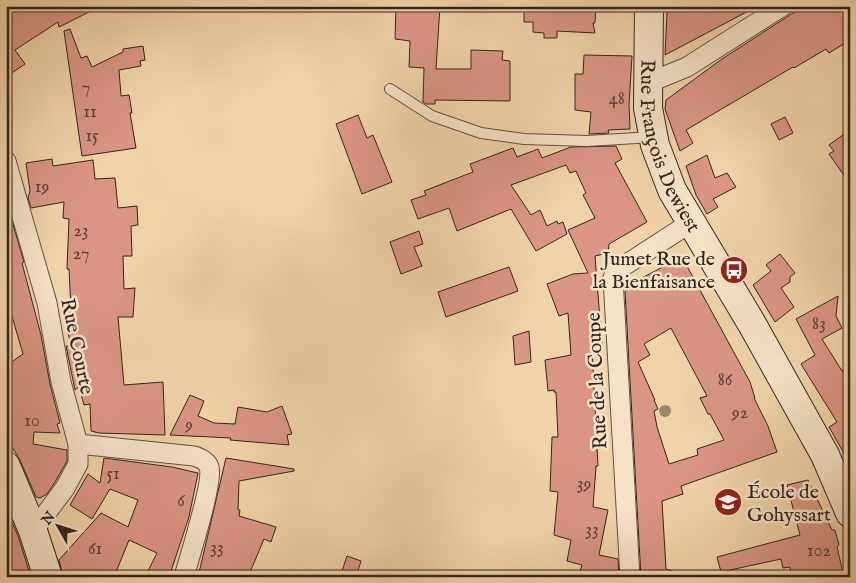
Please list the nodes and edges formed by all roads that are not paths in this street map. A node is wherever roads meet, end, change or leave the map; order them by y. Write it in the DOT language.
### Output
graph roads {
  1 [pos="649,6"];
  2 [pos="783,6"];
  3 [pos="648,83"];
  4 [pos="390,89"];
  5 [pos="654,137"];
  6 [pos="6,161"];
  7 [pos="690,222"];
  8 [pos="78,444"];
  9 [pos="6,466"];
  10 [pos="850,513"];
  11 [pos="33,531"];
  12 [pos="48,577"];
  13 [pos="184,577"];
  14 [pos="630,577"];
  1 -- 3 [label="street, Rue François Dewiest"];
  2 -- 3 [label="street"];
  3 -- 5 [label="street, Rue François Dewiest"];
  4 -- 5 [label="lane"];
  5 -- 7 [label="street, Rue François Dewiest"];
  6 -- 8 [label="street, Rue Courte"];
  7 -- 10 [label="street, Rue François Dewiest"];
  7 -- 14 [label="street, Rue de la Coupe"];
  8 -- 11 [label="street, Rue Courte"];
  8 -- 13 [label="street"];
  9 -- 11 [label="street"];
  11 -- 12 [label="street"];
}
